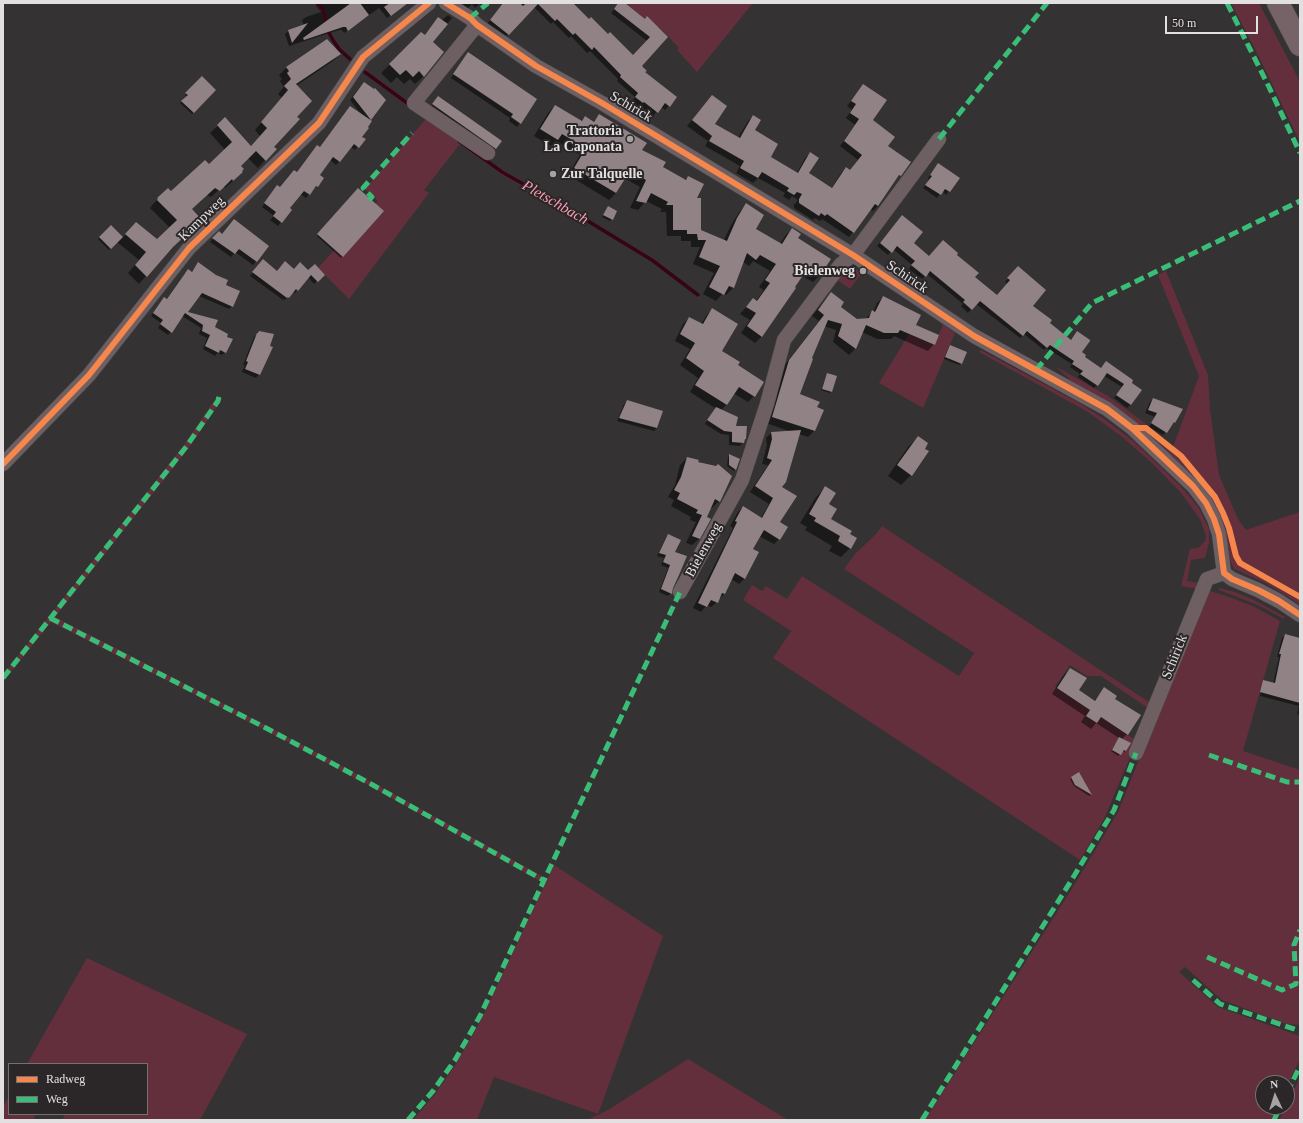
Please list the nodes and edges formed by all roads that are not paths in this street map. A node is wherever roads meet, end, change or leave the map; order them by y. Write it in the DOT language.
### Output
graph roads {
  1 [pos="429,3"];
  2 [pos="446,3"];
  3 [pos="1278,3"];
  4 [pos="477,25"];
  5 [pos="1300,45"];
  6 [pos="939,139"];
  7 [pos="488,153"];
  8 [pos="854,255"];
  9 [pos="3,464"];
  10 [pos="1224,572"];
  11 [pos="680,592"];
  12 [pos="1300,615"];
  13 [pos="1136,753"];
  1 -- 9 [label="street, Kampweg"];
  2 -- 4 [label="street, Schirick"];
  3 -- 5 [label="highway"];
  4 -- 7 [label="street"];
  4 -- 8 [label="street, Schirick"];
  6 -- 8 [label="street"];
  8 -- 10 [label="street, Schirick"];
  8 -- 11 [label="street, Bielenweg"];
  10 -- 12 [label="street"];
  10 -- 13 [label="street, Schirick"];
}
